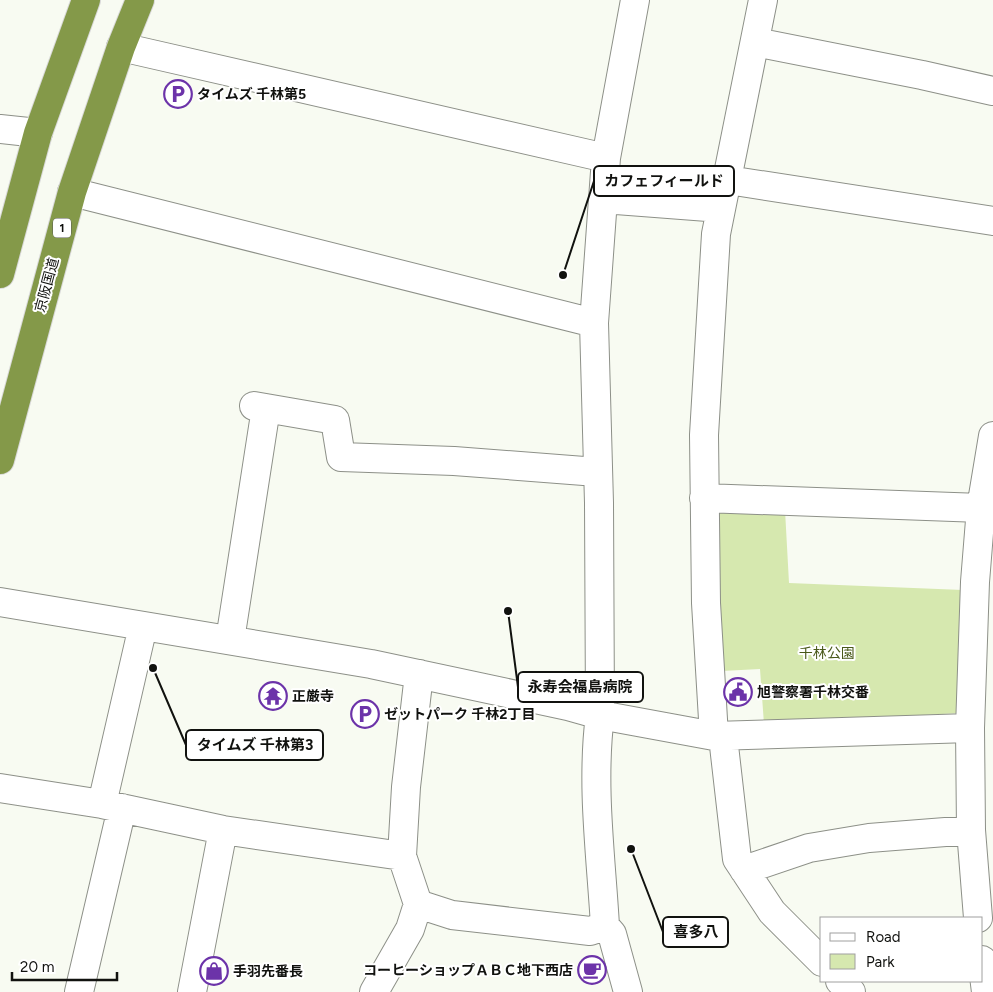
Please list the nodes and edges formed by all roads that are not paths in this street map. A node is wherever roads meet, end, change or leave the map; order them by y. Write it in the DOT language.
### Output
graph roads {
  1 [pos="86,0"];
  2 [pos="140,0"];
  3 [pos="635,0"];
  4 [pos="763,0"];
  5 [pos="755,42"];
  6 [pos="121,47"];
  7 [pos="993,91"];
  8 [pos="0,129"];
  9 [pos="38,132"];
  10 [pos="606,158"];
  11 [pos="728,180"];
  12 [pos="72,192"];
  13 [pos="603,198"];
  14 [pos="721,208"];
  15 [pos="993,221"];
  16 [pos="0,274"];
  17 [pos="594,323"];
  18 [pos="993,436"];
  19 [pos="0,460"];
  20 [pos="598,470"];
  21 [pos="704,498"];
  22 [pos="981,508"];
  23 [pos="984,582"];
  24 [pos="0,602"];
  25 [pos="143,626"];
  26 [pos="230,640"];
  27 [pos="419,674"];
  28 [pos="600,716"];
  29 [pos="970,728"];
  30 [pos="718,736"];
  31 [pos="0,788"];
  32 [pos="112,806"];
  33 [pos="223,830"];
  34 [pos="971,830"];
  35 [pos="402,856"];
  36 [pos="744,870"];
  37 [pos="418,904"];
  38 [pos="978,917"];
  39 [pos="608,930"];
  40 [pos="820,960"];
  41 [pos="983,968"];
  42 [pos="841,982"];
  43 [pos="79,992"];
  44 [pos="192,992"];
  45 [pos="374,992"];
  46 [pos="628,992"];
  47 [pos="851,992"];
  48 [pos="986,992"];
  1 -- 9 [label="highway"];
  2 -- 6 [label="highway, 京阪国道 / 1"];
  3 -- 10 [label="street"];
  4 -- 5 [label="street"];
  5 -- 7 [label="street"];
  5 -- 11 [label="street"];
  6 -- 10 [label="street"];
  6 -- 12 [label="highway, 京阪国道 / 1"];
  8 -- 9 [label="street"];
  9 -- 16 [label="highway"];
  10 -- 13 [label="street"];
  11 -- 14 [label="street"];
  11 -- 15 [label="street"];
  12 -- 17 [label="street"];
  12 -- 19 [label="highway, 京阪国道 / 1"];
  13 -- 14 [label="street"];
  13 -- 17 [label="street"];
  14 -- 21 [label="street"];
  17 -- 20 [label="street"];
  18 -- 22 [label="street"];
  20 -- 26 [label="street"];
  20 -- 28 [label="street"];
  21 -- 22 [label="street"];
  21 -- 30 [label="street"];
  22 -- 23 [label="street"];
  23 -- 29 [label="street"];
  24 -- 25 [label="street"];
  25 -- 26 [label="street"];
  25 -- 32 [label="street"];
  26 -- 27 [label="street"];
  27 -- 28 [label="street"];
  27 -- 35 [label="street"];
  28 -- 30 [label="street"];
  28 -- 39 [label="street"];
  29 -- 30 [label="street"];
  29 -- 34 [label="street"];
  30 -- 36 [label="street"];
  31 -- 32 [label="street"];
  32 -- 33 [label="street"];
  32 -- 43 [label="street"];
  33 -- 35 [label="street"];
  33 -- 44 [label="street"];
  34 -- 36 [label="street"];
  34 -- 38 [label="street"];
  35 -- 37 [label="street"];
  36 -- 40 [label="street"];
  37 -- 39 [label="street"];
  37 -- 45 [label="street"];
  39 -- 46 [label="street"];
  41 -- 48 [label="street"];
  42 -- 47 [label="street"];
}
